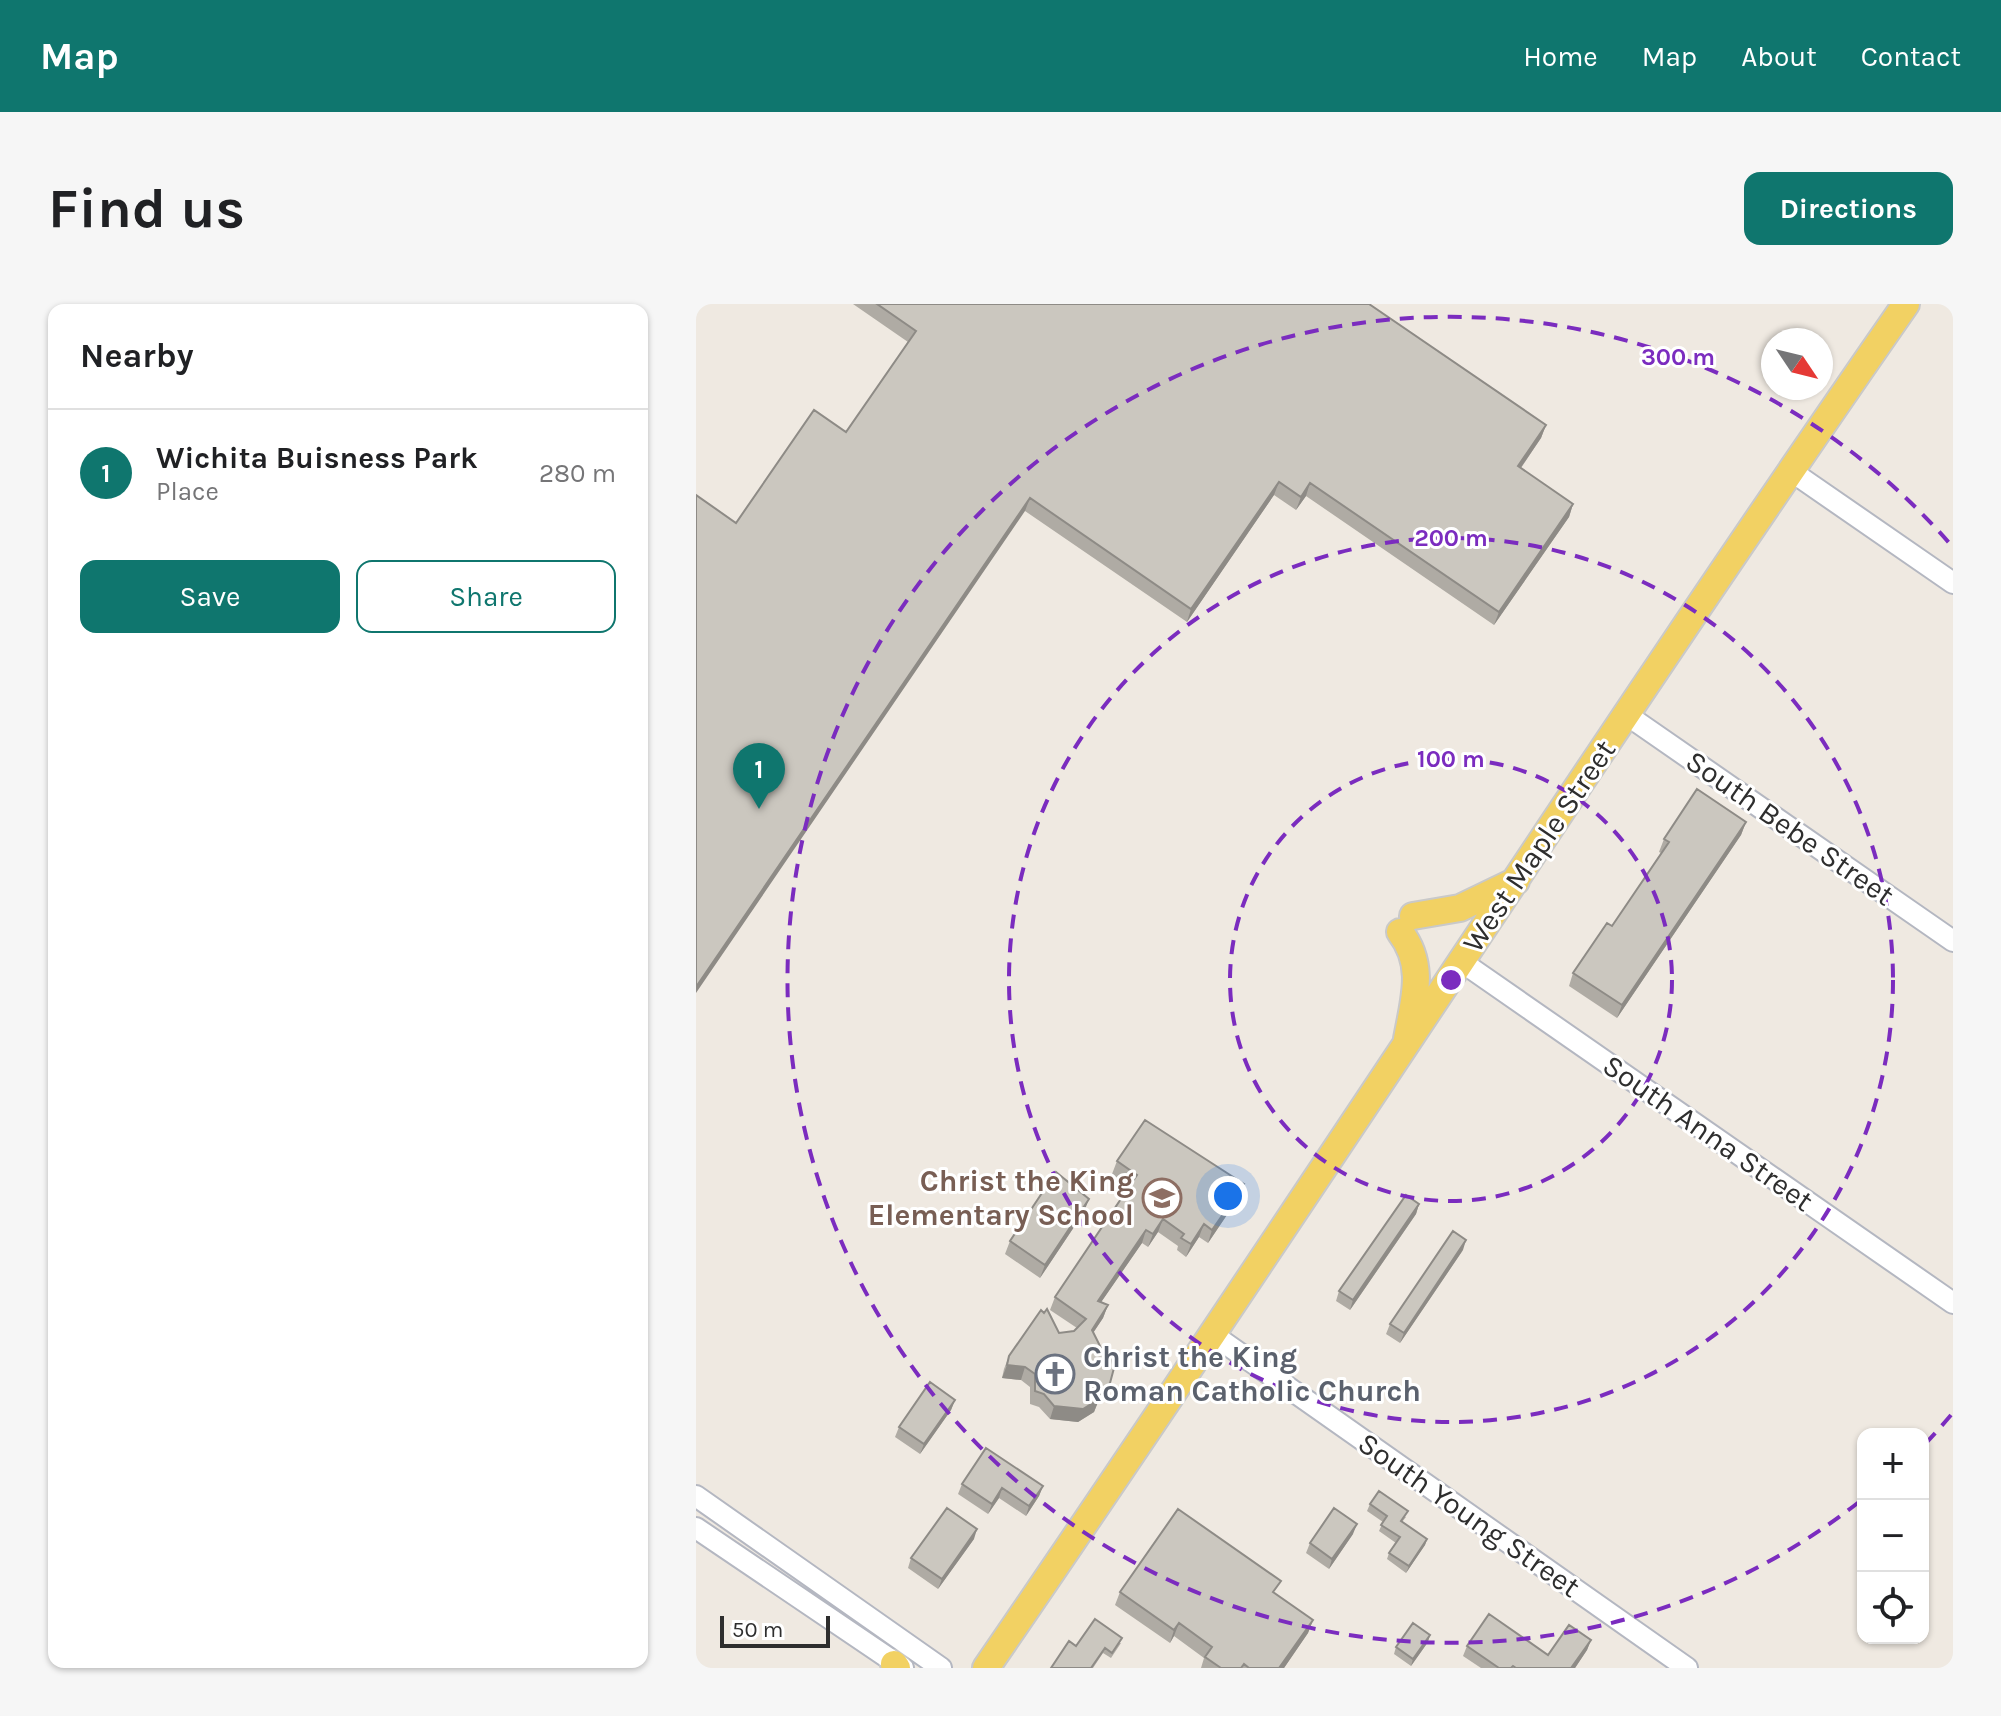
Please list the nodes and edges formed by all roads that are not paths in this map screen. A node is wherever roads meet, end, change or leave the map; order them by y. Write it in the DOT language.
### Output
graph roads {
  1 [pos="1906,304"];
  2 [pos="1791,471"];
  3 [pos="1953,583"];
  4 [pos="1627,715"];
  5 [pos="1516,881"];
  6 [pos="1953,941"];
  7 [pos="1462,962"];
  8 [pos="1406,1046"];
  9 [pos="1953,1303"];
  10 [pos="1212,1334"];
  11 [pos="696,1496"];
  12 [pos="696,1528"];
  13 [pos="898,1667"];
  14 [pos="941,1668"];
  15 [pos="986,1668"];
  16 [pos="1687,1668"];
  1 -- 2 [label="main road, West Maple Street"];
  2 -- 3 [label="street"];
  2 -- 4 [label="main road, West Maple Street"];
  4 -- 5 [label="main road, West Maple Street"];
  4 -- 6 [label="street, South Bebe Street"];
  5 -- 7 [label="main road, West Maple Street"];
  5 -- 8 [label="main road"];
  7 -- 8 [label="main road, West Maple Street"];
  7 -- 9 [label="street, South Anna Street"];
  8 -- 10 [label="main road, West Maple Street"];
  10 -- 15 [label="main road, West Maple Street"];
  10 -- 16 [label="street, South Young Street"];
  11 -- 14 [label="street"];
  12 -- 13 [label="street"];
}
